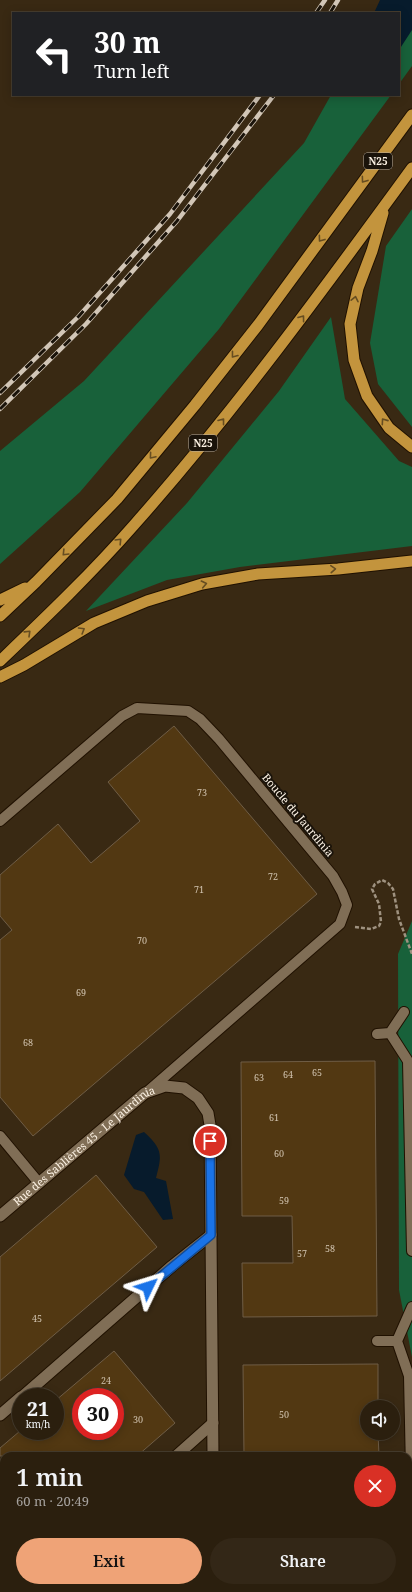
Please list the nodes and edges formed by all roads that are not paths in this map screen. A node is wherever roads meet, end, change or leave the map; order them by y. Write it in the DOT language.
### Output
graph roads {
  1 [pos="412,115"];
  2 [pos="412,168"];
  3 [pos="384,206"];
  4 [pos="412,448"];
  5 [pos="412,561"];
  6 [pos="36,582"];
  7 [pos="0,600"];
  8 [pos="0,616"];
  9 [pos="0,660"];
  10 [pos="0,677"];
  11 [pos="0,820"];
  12 [pos="404,1012"];
  13 [pos="390,1033"];
  14 [pos="376,1034"];
  15 [pos="145,1093"];
  16 [pos="0,1136"];
  17 [pos="39,1183"];
  18 [pos="0,1216"];
  19 [pos="211,1235"];
  20 [pos="412,1251"];
  21 [pos="412,1307"];
  22 [pos="377,1341"];
  23 [pos="397,1341"];
  24 [pos="31,1388"];
  25 [pos="12,1405"];
  26 [pos="0,1415"];
  27 [pos="213,1423"];
  28 [pos="180,1452"];
  29 [pos="213,1452"];
  30 [pos="411,1452"];
  1 -- 6 [label="highway, N25, one-way"];
  2 -- 3 [label="highway, N25"];
  4 -- 3 [label="highway, one-way"];
  9 -- 3 [label="highway, N25, one-way"];
  10 -- 5 [label="highway, one-way"];
  6 -- 7 [label="highway"];
  6 -- 8 [label="highway, N25"];
  11 -- 15 [label="lane, Boucle du Jaurdinia"];
  12 -- 13 [label="lane"];
  13 -- 14 [label="lane"];
  13 -- 20 [label="lane"];
  15 -- 17 [label="street, Rue des Sablières 45 - Le Jaurdinia"];
  15 -- 19 [label="street, Rue des Sablières 45 - Le Jaurdinia"];
  16 -- 17 [label="lane"];
  17 -- 18 [label="street, Rue des Sablières 45 - Le Jaurdinia"];
  19 -- 24 [label="street"];
  19 -- 27 [label="street, Rue des Sablières 45 - Le Jaurdinia"];
  21 -- 23 [label="lane"];
  22 -- 23 [label="lane"];
  23 -- 30 [label="lane"];
  25 -- 26 [label="street"];
  27 -- 28 [label="street"];
  27 -- 29 [label="street, Rue des Sablières 45 - Le Jaurdinia"];
}
